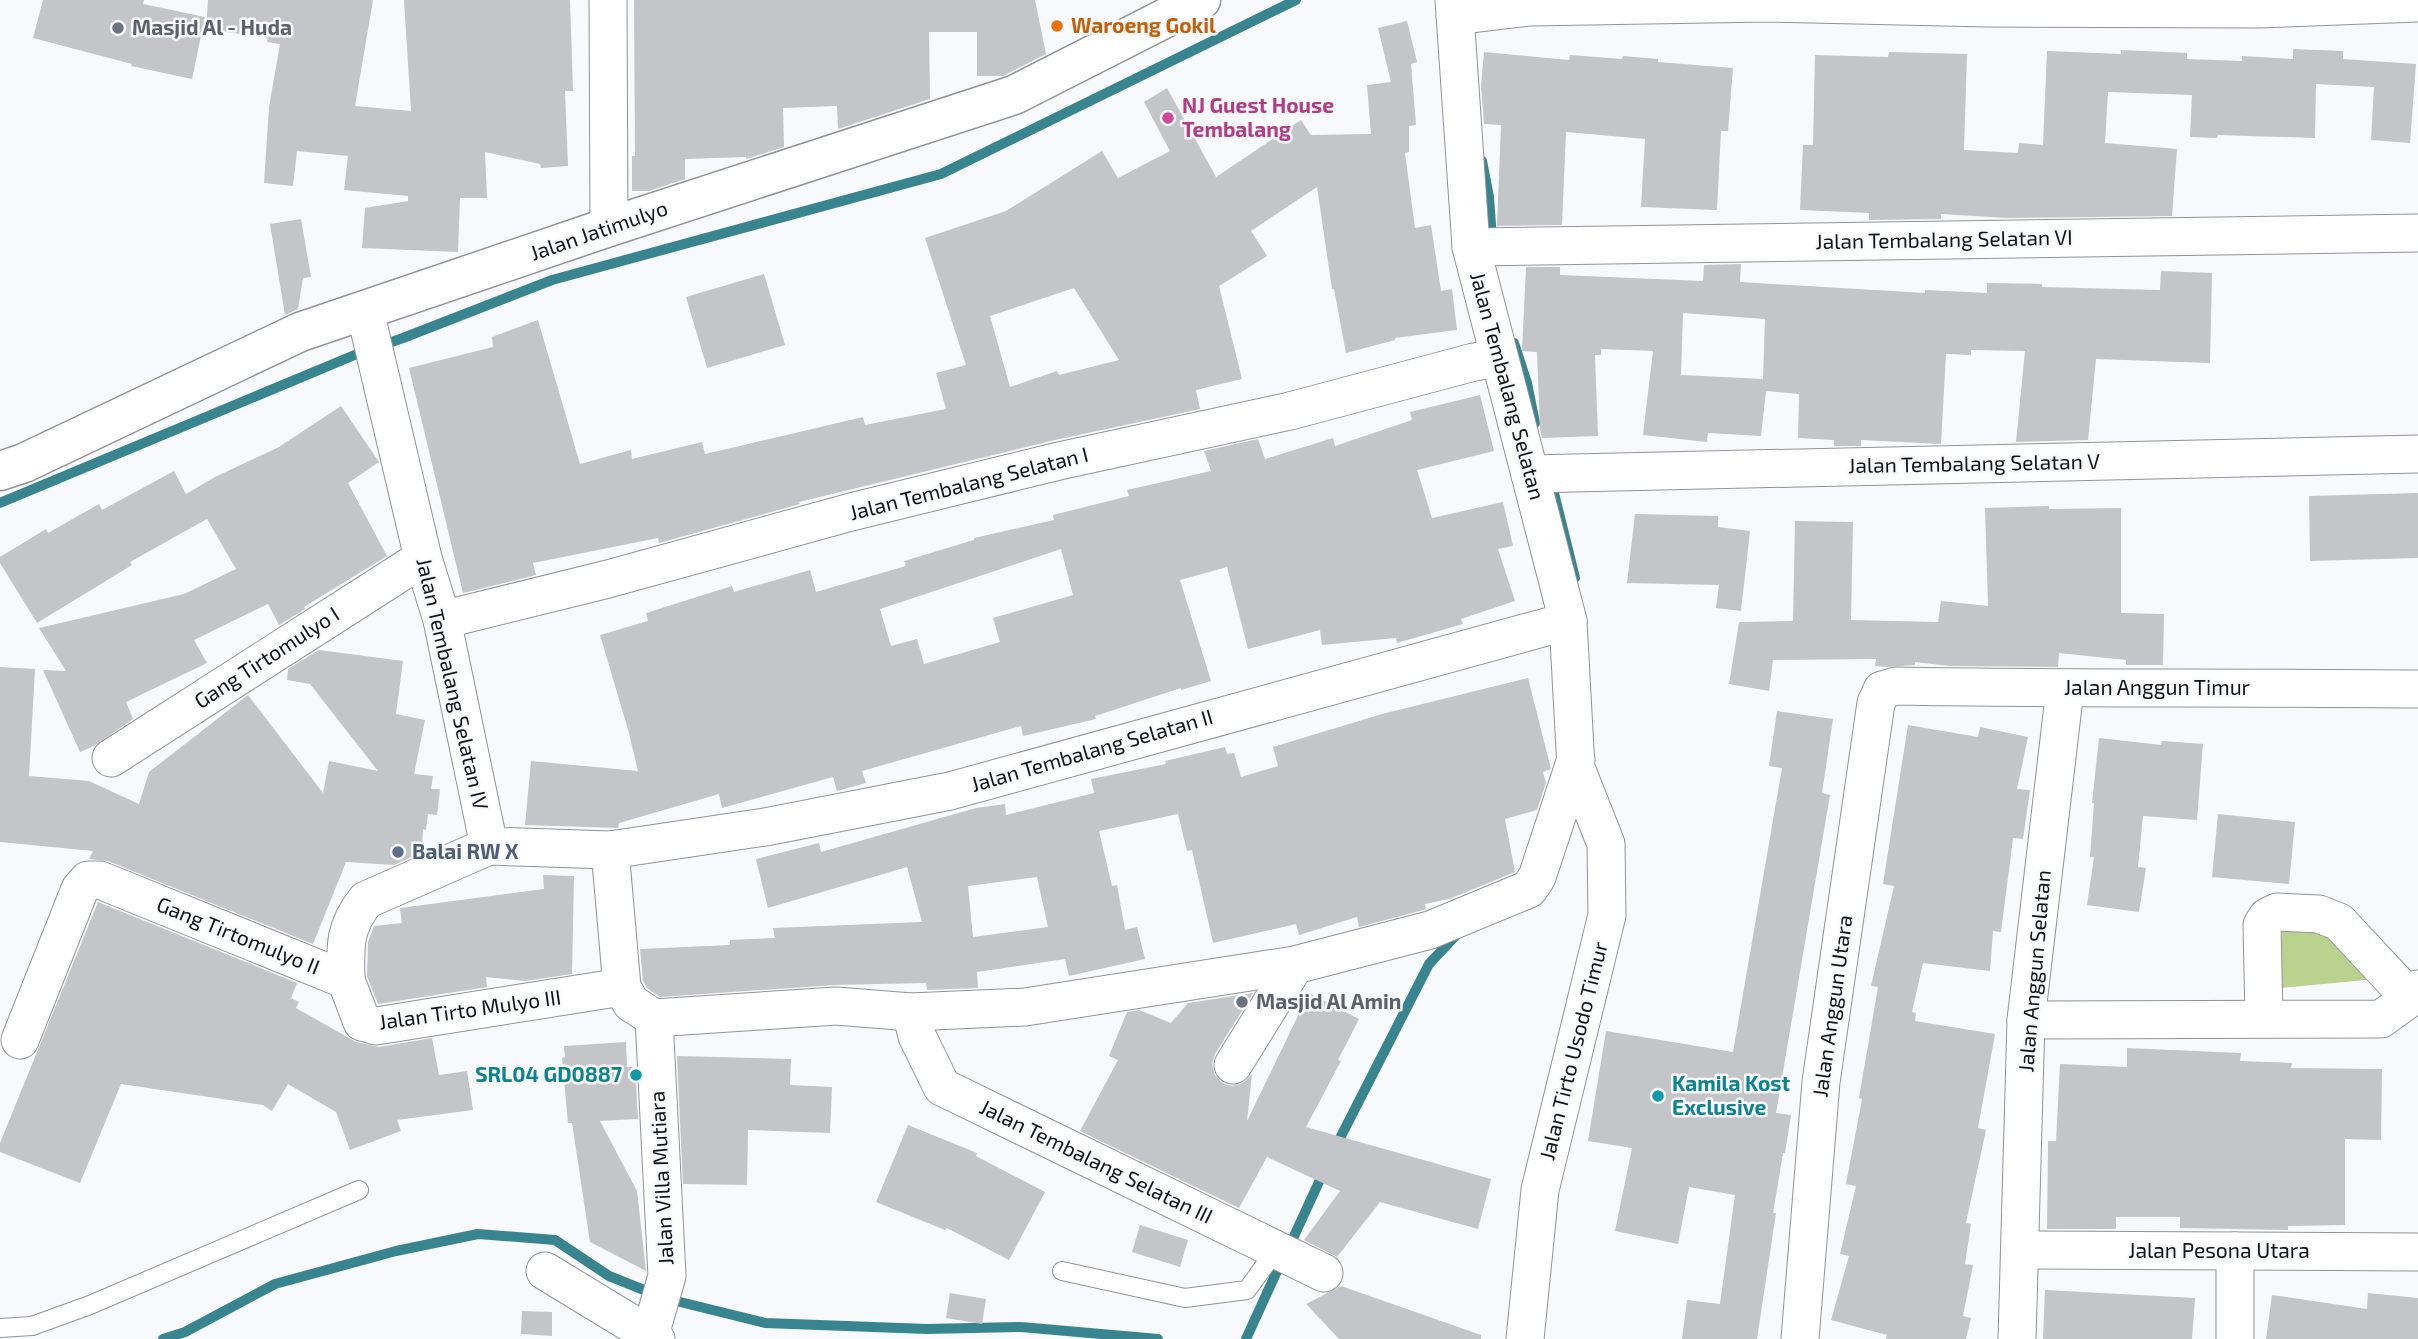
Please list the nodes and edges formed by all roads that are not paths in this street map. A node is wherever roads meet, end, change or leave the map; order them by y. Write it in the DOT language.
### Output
graph roads {
  1 [pos="608,0"];
  2 [pos="1202,0"];
  3 [pos="1768,2"];
  4 [pos="1525,3"];
  5 [pos="2418,3"];
  6 [pos="1935,4"];
  7 [pos="1455,8"];
  8 [pos="609,227"];
  9 [pos="2418,233"];
  10 [pos="1471,247"];
  11 [pos="367,318"];
  12 [pos="1499,358"];
  13 [pos="2418,454"];
  14 [pos="0,471"];
  15 [pos="1530,474"];
  16 [pos="423,558"];
  17 [pos="442,620"];
  18 [pos="1568,621"];
  19 [pos="1896,686"];
  20 [pos="2065,689"];
  21 [pos="2418,689"];
  22 [pos="111,758"];
  23 [pos="1579,774"];
  24 [pos="489,846"];
  25 [pos="610,850"];
  26 [pos="1295,965"];
  27 [pos="346,980"];
  28 [pos="622,987"];
  29 [pos="2414,993"];
  30 [pos="911,1012"];
  31 [pos="653,1017"];
  32 [pos="2264,1018"];
  33 [pos="2026,1020"];
  34 [pos="20,1040"];
  35 [pos="1233,1065"];
  36 [pos="359,1190"];
  37 [pos="1276,1250"];
  38 [pos="2020,1250"];
  39 [pos="2235,1251"];
  40 [pos="2418,1252"];
  41 [pos="545,1271"];
  42 [pos="1062,1271"];
  43 [pos="1324,1273"];
  44 [pos="656,1319"];
  45 [pos="0,1328"];
  46 [pos="1525,1339"];
  47 [pos="1800,1339"];
  48 [pos="2017,1339"];
  49 [pos="2235,1339"];
  1 -- 8 [label="street"];
  2 -- 8 [label="street, Jalan Jatimulyo"];
  3 -- 4 [label="street"];
  3 -- 6 [label="street"];
  4 -- 7 [label="street"];
  5 -- 6 [label="street"];
  7 -- 10 [label="street, Jalan Tembalang Selatan"];
  8 -- 11 [label="street, Jalan Jatimulyo"];
  9 -- 10 [label="street, Jalan Tembalang Selatan VI"];
  10 -- 12 [label="street, Jalan Tembalang Selatan"];
  11 -- 14 [label="street, Jalan Jatimulyo"];
  11 -- 16 [label="street, Jalan Tembalang Selatan IV"];
  12 -- 15 [label="street, Jalan Tembalang Selatan"];
  12 -- 17 [label="street, Jalan Tembalang Selatan I"];
  13 -- 15 [label="street, Jalan Tembalang Selatan V"];
  15 -- 18 [label="street, Jalan Tembalang Selatan"];
  16 -- 17 [label="street, Jalan Tembalang Selatan IV"];
  16 -- 22 [label="street, Gang Tirtomulyo I"];
  17 -- 24 [label="street, Jalan Tembalang Selatan IV"];
  18 -- 23 [label="street, Jalan Tembalang Selatan"];
  18 -- 25 [label="street, Jalan Tembalang Selatan II"];
  19 -- 20 [label="street, Jalan Anggun Timur"];
  19 -- 47 [label="street, Jalan Anggun Utara"];
  20 -- 21 [label="street, Jalan Anggun Timur"];
  20 -- 33 [label="street, Jalan Anggun Selatan"];
  23 -- 26 [label="street"];
  23 -- 46 [label="street, Jalan Tirto Usodo Timur"];
  24 -- 25 [label="street"];
  24 -- 27 [label="street, Gang Tirtomulyo II"];
  25 -- 28 [label="street"];
  26 -- 30 [label="street"];
  26 -- 35 [label="street"];
  27 -- 28 [label="street, Jalan Tirto Mulyo III"];
  27 -- 34 [label="street, Gang Tirtomulyo II"];
  28 -- 31 [label="street"];
  29 -- 32 [label="street"];
  29 -- 32 [label="street"];
  30 -- 31 [label="street"];
  30 -- 37 [label="street, Jalan Tembalang Selatan III"];
  31 -- 44 [label="street, Jalan Villa Mutiara"];
  32 -- 33 [label="street"];
  33 -- 38 [label="street, Jalan Anggun Selatan"];
  36 -- 45 [label="lane"];
  37 -- 42 [label="lane"];
  37 -- 43 [label="street, Jalan Tembalang Selatan III"];
  38 -- 39 [label="street, Jalan Pesona Utara"];
  38 -- 48 [label="street, Jalan Anggun Selatan"];
  39 -- 40 [label="street, Jalan Pesona Utara"];
  39 -- 49 [label="street"];
  41 -- 44 [label="street, Jalan Villa Mutiara"];
}
